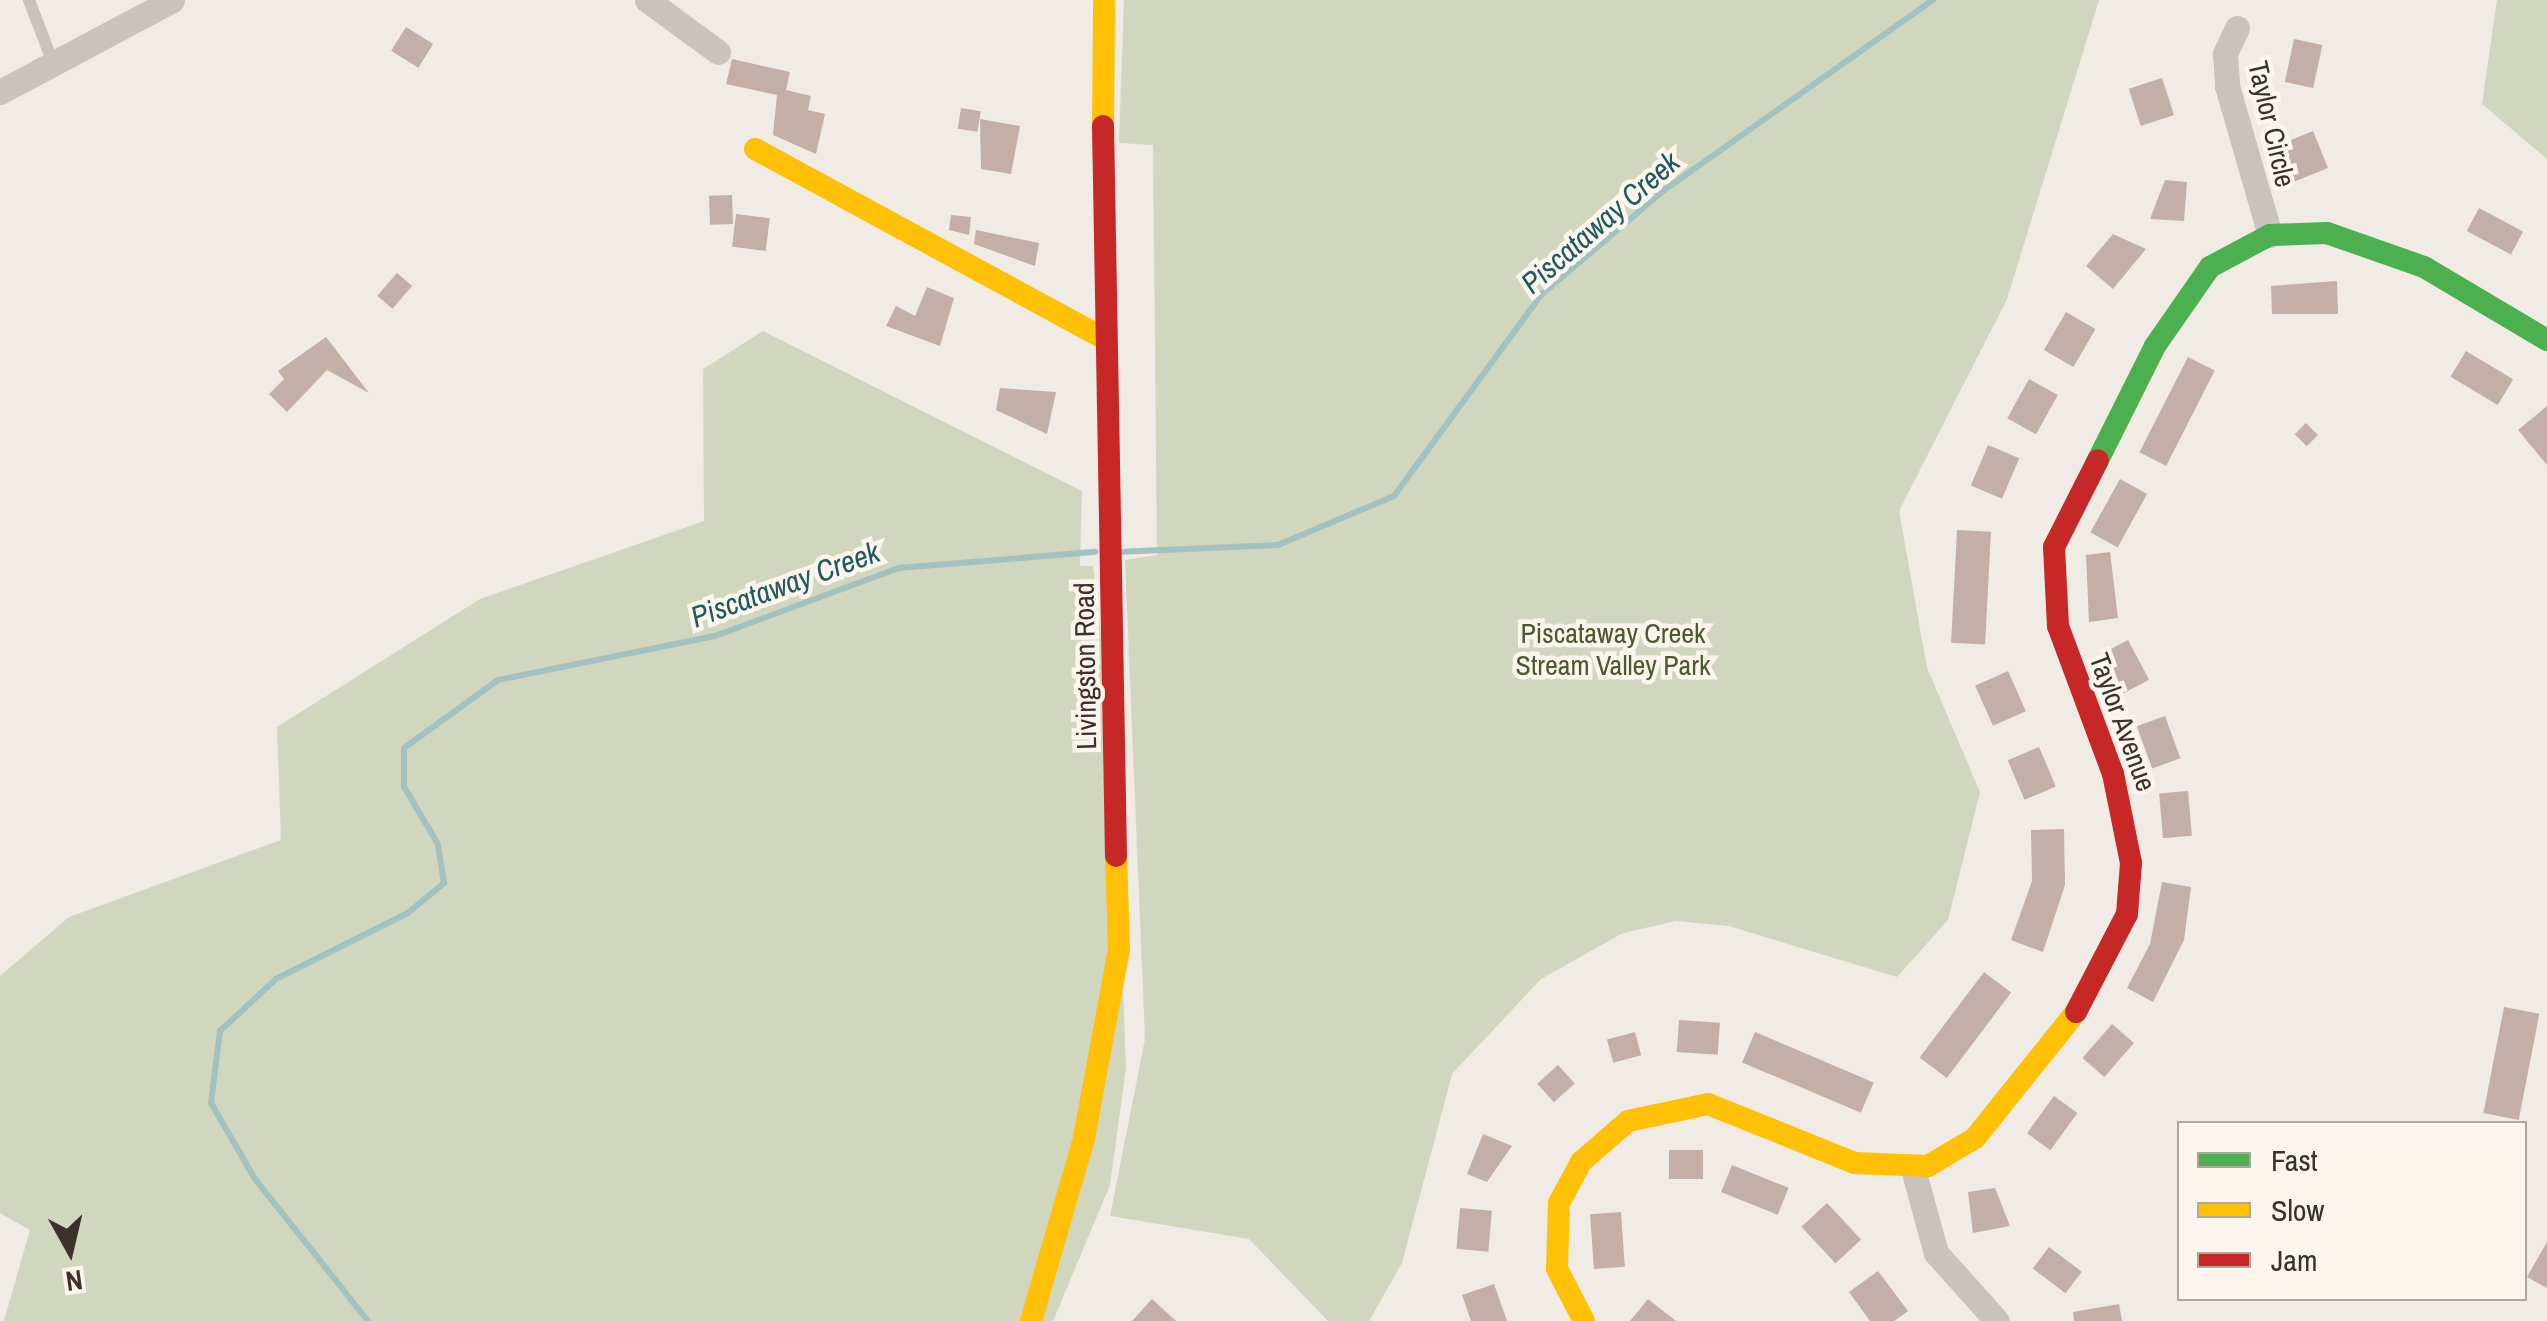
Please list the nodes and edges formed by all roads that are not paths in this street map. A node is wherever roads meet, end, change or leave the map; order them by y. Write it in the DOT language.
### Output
graph roads {
  1 [pos="30,0"];
  2 [pos="172,0"];
  3 [pos="647,0"];
  4 [pos="1104,0"];
  5 [pos="2237,28"];
  6 [pos="718,52"];
  7 [pos="54,63"];
  8 [pos="0,92"];
  9 [pos="755,149"];
  10 [pos="2270,235"];
  11 [pos="1102,337"];
  12 [pos="2547,340"];
  13 [pos="1913,1169"];
  14 [pos="1030,1321"];
  15 [pos="1584,1321"];
  16 [pos="1998,1321"];
  1 -- 7 [label="lane"];
  2 -- 7 [label="street"];
  3 -- 6 [label="street"];
  4 -- 11 [label="street, Livingston Road"];
  5 -- 10 [label="street, Taylor Circle"];
  7 -- 8 [label="street"];
  9 -- 11 [label="street"];
  10 -- 12 [label="street, Taylor Avenue"];
  10 -- 13 [label="street, Taylor Avenue"];
  11 -- 14 [label="street, Livingston Road"];
  13 -- 15 [label="street, Taylor Avenue"];
  13 -- 16 [label="street"];
}
